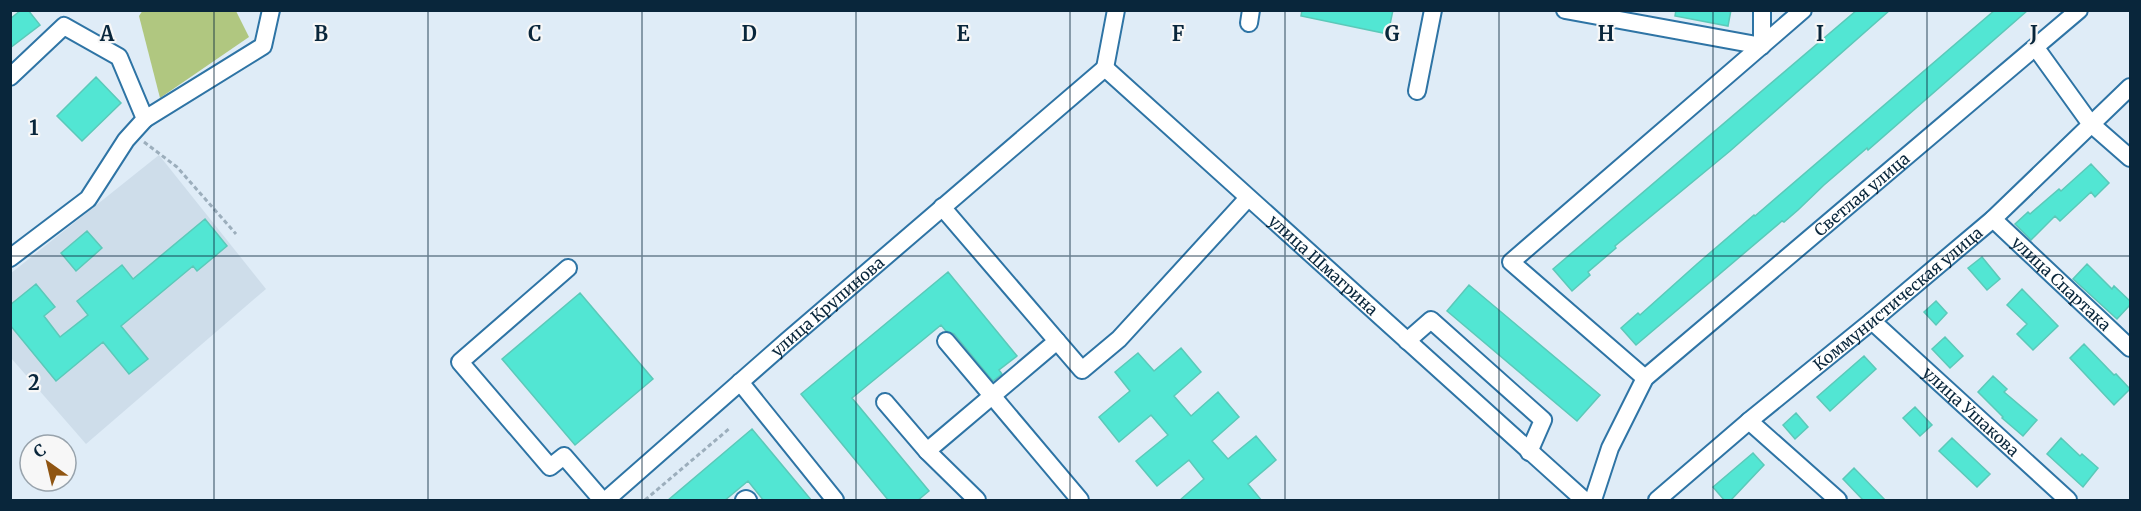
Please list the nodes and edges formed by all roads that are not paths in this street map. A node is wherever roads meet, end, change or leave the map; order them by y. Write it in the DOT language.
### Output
graph roads {
  1 [pos="271,10"];
  2 [pos="1116,10"];
  3 [pos="1433,10"];
  4 [pos="1565,10"];
  5 [pos="1762,10"];
  6 [pos="1803,10"];
  7 [pos="2079,10"];
  8 [pos="1762,46"];
  9 [pos="2036,48"];
  10 [pos="1105,68"];
  11 [pos="10,76"];
  12 [pos="2130,87"];
  13 [pos="1417,92"];
  14 [pos="145,119"];
  15 [pos="2090,123"];
  16 [pos="2130,158"];
  17 [pos="1248,198"];
  18 [pos="942,207"];
  19 [pos="1993,219"];
  20 [pos="10,258"];
  21 [pos="568,268"];
  22 [pos="1872,321"];
  23 [pos="1057,340"];
  24 [pos="946,341"];
  25 [pos="1407,341"];
  26 [pos="2130,348"];
  27 [pos="1645,378"];
  28 [pos="740,382"];
  29 [pos="992,396"];
  30 [pos="885,402"];
  31 [pos="1749,421"];
  32 [pos="927,451"];
  33 [pos="1529,452"];
  34 [pos="604,501"];
  35 [pos="835,501"];
  36 [pos="977,501"];
  37 [pos="1080,501"];
  38 [pos="1584,501"];
  39 [pos="1593,501"];
  40 [pos="1657,501"];
  41 [pos="1838,501"];
  42 [pos="2068,501"];
  1 -- 14 [label="street"];
  2 -- 10 [label="street"];
  3 -- 13 [label="street"];
  4 -- 8 [label="street"];
  5 -- 8 [label="street"];
  6 -- 8 [label="street"];
  7 -- 9 [label="street, Светлая улица"];
  8 -- 27 [label="street"];
  9 -- 15 [label="street"];
  9 -- 27 [label="street, Светлая улица"];
  10 -- 17 [label="street, улица Шмагрина"];
  10 -- 18 [label="street, улица Крупинова"];
  11 -- 14 [label="street"];
  12 -- 15 [label="street, Коммунистическая улица"];
  14 -- 20 [label="street"];
  15 -- 16 [label="street"];
  15 -- 19 [label="street, Коммунистическая улица"];
  17 -- 23 [label="street"];
  17 -- 25 [label="street, улица Шмагрина"];
  18 -- 23 [label="street"];
  18 -- 28 [label="street, улица Крупинова"];
  19 -- 22 [label="street, Коммунистическая улица"];
  19 -- 26 [label="street, улица Спартака"];
  21 -- 34 [label="street"];
  22 -- 31 [label="street, Коммунистическая улица"];
  22 -- 42 [label="street, улица Ушакова"];
  23 -- 29 [label="street"];
  24 -- 29 [label="street"];
  25 -- 33 [label="street, улица Шмагрина"];
  25 -- 33 [label="street"];
  27 -- 39 [label="street"];
  28 -- 34 [label="street, улица Крупинова"];
  28 -- 35 [label="street"];
  29 -- 32 [label="street"];
  29 -- 37 [label="street"];
  30 -- 32 [label="street"];
  31 -- 40 [label="street, Коммунистическая улица"];
  31 -- 41 [label="street"];
  32 -- 36 [label="street"];
  33 -- 38 [label="street, улица Шмагрина"];
}
